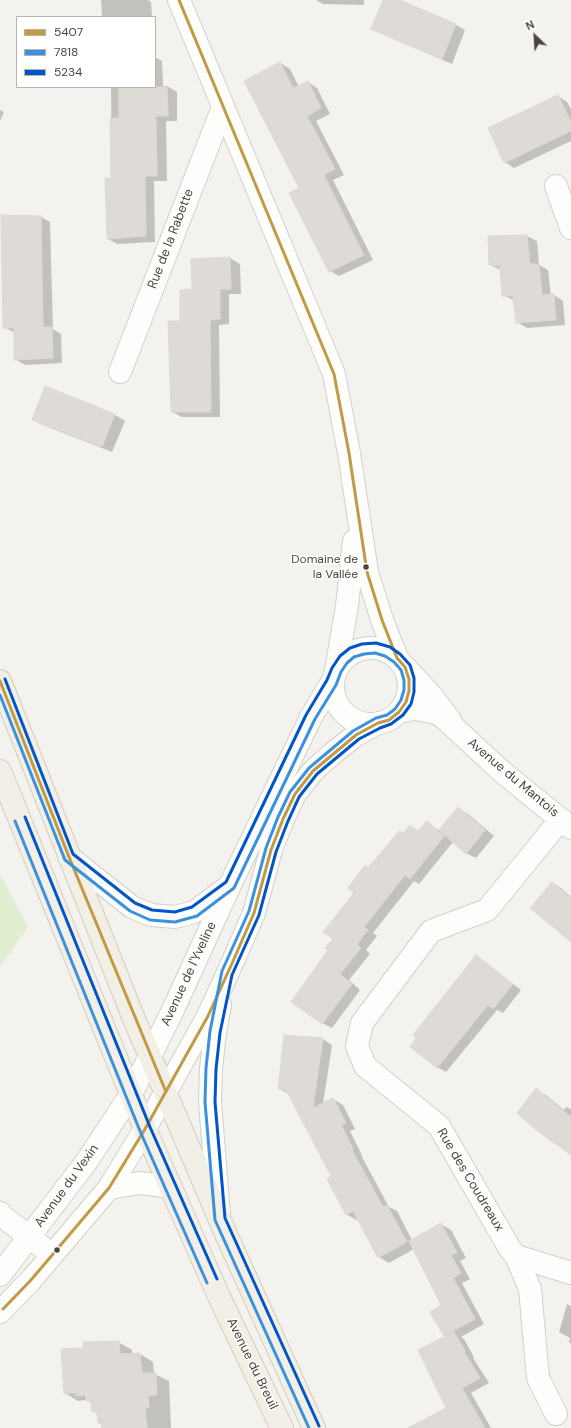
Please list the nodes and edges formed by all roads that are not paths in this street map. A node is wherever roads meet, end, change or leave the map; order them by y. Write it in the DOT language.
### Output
graph roads {
  1 [pos="179,0"];
  2 [pos="223,107"];
  3 [pos="556,186"];
  4 [pos="571,228"];
  5 [pos="120,372"];
  6 [pos="357,502"];
  7 [pos="401,662"];
  8 [pos="334,676"];
  9 [pos="0,681"];
  10 [pos="399,712"];
  11 [pos="378,723"];
  12 [pos="455,727"];
  13 [pos="0,771"];
  14 [pos="566,823"];
  15 [pos="69,857"];
  16 [pos="230,885"];
  17 [pos="227,973"];
  18 [pos="150,1055"];
  19 [pos="166,1092"];
  20 [pos="131,1094"];
  21 [pos="145,1129"];
  22 [pos="171,1187"];
  23 [pos="109,1188"];
  24 [pos="0,1213"];
  25 [pos="220,1219"];
  26 [pos="29,1237"];
  27 [pos="52,1256"];
  28 [pos="516,1256"];
  29 [pos="571,1273"];
  30 [pos="0,1274"];
  31 [pos="1,1309"];
  32 [pos="556,1414"];
  33 [pos="282,1428"];
  34 [pos="314,1428"];
  1 -- 2 [label="street, Avenue de l'Yveline"];
  2 -- 5 [label="street, Rue de la Rabette"];
  2 -- 6 [label="street, Avenue de l'Yveline"];
  3 -- 4 [label="street"];
  6 -- 7 [label="street, Avenue de l'Yveline"];
  6 -- 8 [label="street, Avenue de l'Yveline"];
  7 -- 8 [label="street"];
  7 -- 10 [label="street"];
  7 -- 12 [label="street, Avenue du Mantois"];
  8 -- 11 [label="street"];
  8 -- 16 [label="street, Avenue de l'Yveline"];
  9 -- 15 [label="main road"];
  10 -- 11 [label="street"];
  10 -- 12 [label="street, Avenue du Mantois"];
  11 -- 17 [label="street"];
  12 -- 14 [label="street, Avenue du Mantois"];
  13 -- 20 [label="main road, Avenue du Breuil"];
  14 -- 28 [label="street, Rue des Coudreaux"];
  15 -- 16 [label="street"];
  15 -- 18 [label="main road"];
  16 -- 18 [label="street, Avenue de l'Yveline"];
  17 -- 19 [label="street"];
  17 -- 25 [label="street"];
  18 -- 19 [label="main road"];
  18 -- 20 [label="street, Avenue de l'Yveline"];
  19 -- 21 [label="street"];
  19 -- 25 [label="main road"];
  20 -- 21 [label="main road, Avenue du Breuil"];
  20 -- 26 [label="street, Avenue du Vexin"];
  21 -- 22 [label="main road, Avenue du Breuil"];
  21 -- 23 [label="street"];
  22 -- 23 [label="street"];
  22 -- 33 [label="main road, Avenue du Breuil"];
  23 -- 27 [label="street"];
  24 -- 26 [label="street"];
  25 -- 34 [label="main road"];
  26 -- 27 [label="street"];
  26 -- 30 [label="street, Avenue du Vexin"];
  27 -- 31 [label="street"];
  28 -- 29 [label="street"];
  28 -- 32 [label="street, Rue des Coudreaux"];
}
